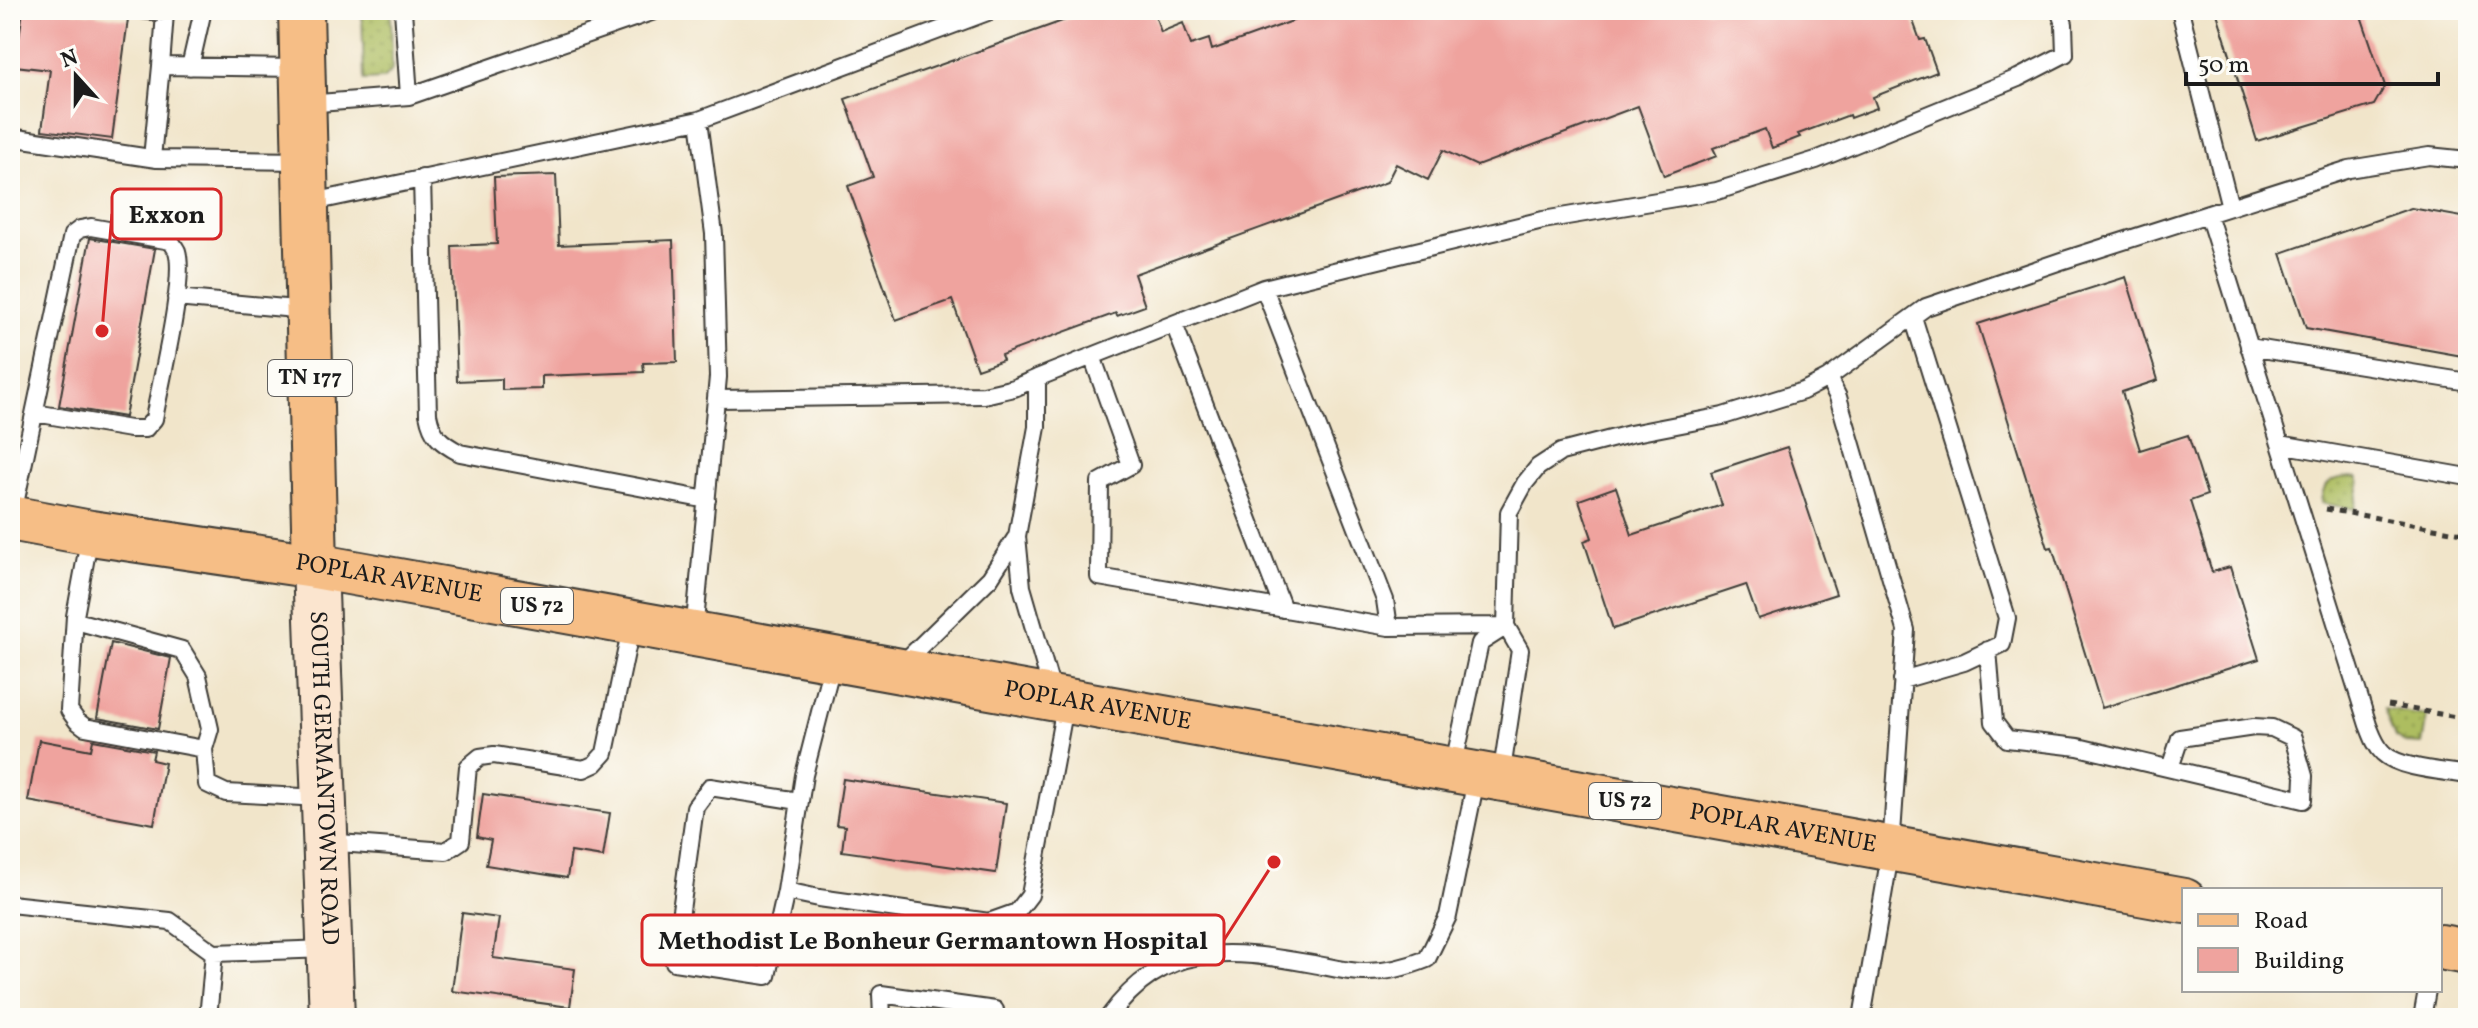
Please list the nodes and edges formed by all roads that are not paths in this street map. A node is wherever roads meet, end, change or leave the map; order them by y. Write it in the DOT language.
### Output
graph roads {
  1 [pos="142,10"];
  2 [pos="203,10"];
  3 [pos="301,10"];
  4 [pos="403,10"];
  5 [pos="657,10"];
  6 [pos="993,10"];
  7 [pos="2059,10"];
  8 [pos="2180,10"];
  9 [pos="161,66"];
  10 [pos="190,67"];
  11 [pos="304,86"];
  12 [pos="409,96"];
  13 [pos="699,120"];
  14 [pos="10,137"];
  15 [pos="152,158"];
  16 [pos="2468,160"];
  17 [pos="422,178"];
  18 [pos="306,182"];
  19 [pos="2230,207"];
  20 [pos="2208,214"];
  21 [pos="1264,288"];
  22 [pos="176,298"];
  23 [pos="309,310"];
  24 [pos="1913,317"];
  25 [pos="1174,324"];
  26 [pos="2249,347"];
  27 [pos="1092,356"];
  28 [pos="1037,378"];
  29 [pos="1828,378"];
  30 [pos="2468,382"];
  31 [pos="717,399"];
  32 [pos="35,413"];
  33 [pos="2280,444"];
  34 [pos="2468,477"];
  35 [pos="707,500"];
  36 [pos="11,518"];
  37 [pos="91,533"];
  38 [pos="1017,536"];
  39 [pos="315,566"];
  40 [pos="1283,609"];
  41 [pos="76,621"];
  42 [pos="632,623"];
  43 [pos="1506,626"];
  44 [pos="1389,627"];
  45 [pos="694,634"];
  46 [pos="1988,650"];
  47 [pos="833,659"];
  48 [pos="895,671"];
  49 [pos="1902,680"];
  50 [pos="1060,700"];
  51 [pos="204,749"];
  52 [pos="2170,768"];
  53 [pos="1477,775"];
  54 [pos="2468,775"];
  55 [pos="323,798"];
  56 [pos="799,801"];
  57 [pos="324,842"];
  58 [pos="1891,849"];
  59 [pos="786,891"];
  60 [pos="2182,901"];
  61 [pos="10,904"];
  62 [pos="2442,947"];
  63 [pos="329,949"];
  64 [pos="2468,952"];
  65 [pos="214,953"];
  66 [pos="2427,992"];
  67 [pos="208,1018"];
  68 [pos="332,1018"];
  69 [pos="882,1018"];
  70 [pos="995,1018"];
  71 [pos="1108,1018"];
  72 [pos="1862,1018"];
  73 [pos="2422,1018"];
  1 -- 9 [label="lane"];
  2 -- 10 [label="lane"];
  3 -- 11 [label="main road, SOUTH GERMANTOWN ROAD / TN 177"];
  4 -- 12 [label="lane"];
  5 -- 12 [label="lane"];
  6 -- 13 [label="lane"];
  7 -- 21 [label="lane"];
  8 -- 19 [label="lane"];
  9 -- 10 [label="lane"];
  9 -- 15 [label="lane"];
  10 -- 11 [label="lane"];
  11 -- 12 [label="lane"];
  11 -- 18 [label="main road, SOUTH GERMANTOWN ROAD / TN 177"];
  13 -- 17 [label="lane"];
  13 -- 31 [label="lane"];
  14 -- 15 [label="lane"];
  15 -- 18 [label="lane"];
  16 -- 19 [label="lane"];
  17 -- 18 [label="lane"];
  17 -- 35 [label="lane"];
  18 -- 23 [label="main road, SOUTH GERMANTOWN ROAD / TN 177"];
  19 -- 20 [label="lane"];
  20 -- 24 [label="lane"];
  20 -- 26 [label="lane"];
  21 -- 25 [label="lane"];
  21 -- 44 [label="lane"];
  22 -- 23 [label="lane"];
  22 -- 32 [label="lane"];
  22 -- 32 [label="lane"];
  23 -- 39 [label="main road, SOUTH GERMANTOWN ROAD / TN 177"];
  24 -- 29 [label="lane"];
  24 -- 46 [label="lane"];
  25 -- 27 [label="lane"];
  25 -- 40 [label="lane"];
  26 -- 30 [label="lane"];
  26 -- 33 [label="lane"];
  27 -- 28 [label="lane"];
  27 -- 40 [label="lane"];
  28 -- 31 [label="lane"];
  28 -- 38 [label="lane"];
  29 -- 43 [label="lane"];
  29 -- 49 [label="lane"];
  31 -- 35 [label="lane"];
  32 -- 36 [label="lane"];
  33 -- 34 [label="lane"];
  33 -- 54 [label="lane"];
  35 -- 45 [label="lane"];
  36 -- 37 [label="main road, POPLAR AVENUE / US 72"];
  37 -- 39 [label="main road, POPLAR AVENUE / US 72"];
  37 -- 41 [label="lane"];
  38 -- 48 [label="lane"];
  38 -- 50 [label="lane"];
  39 -- 42 [label="main road, POPLAR AVENUE / US 72"];
  39 -- 55 [label="street, SOUTH GERMANTOWN ROAD"];
  40 -- 44 [label="lane"];
  41 -- 51 [label="lane"];
  41 -- 51 [label="lane"];
  42 -- 45 [label="main road, POPLAR AVENUE / US 72"];
  42 -- 57 [label="lane"];
  43 -- 44 [label="lane"];
  43 -- 53 [label="lane"];
  43 -- 53 [label="lane"];
  45 -- 47 [label="main road, POPLAR AVENUE / US 72"];
  46 -- 49 [label="lane"];
  46 -- 52 [label="lane"];
  47 -- 48 [label="main road, POPLAR AVENUE / US 72"];
  47 -- 56 [label="lane"];
  48 -- 50 [label="main road, POPLAR AVENUE / US 72"];
  49 -- 58 [label="lane"];
  50 -- 53 [label="main road, POPLAR AVENUE / US 72"];
  50 -- 59 [label="lane"];
  51 -- 55 [label="lane"];
  52 -- 52 [label="lane"];
  53 -- 58 [label="main road, POPLAR AVENUE / US 72"];
  53 -- 71 [label="lane"];
  55 -- 57 [label="street, SOUTH GERMANTOWN ROAD"];
  56 -- 59 [label="lane"];
  56 -- 59 [label="lane"];
  57 -- 63 [label="street, SOUTH GERMANTOWN ROAD"];
  58 -- 60 [label="main road, POPLAR AVENUE / US 72"];
  58 -- 72 [label="lane"];
  61 -- 65 [label="lane"];
  62 -- 64 [label="main road"];
  63 -- 65 [label="lane"];
  63 -- 68 [label="street, SOUTH GERMANTOWN ROAD"];
  65 -- 67 [label="lane"];
  66 -- 73 [label="lane"];
  69 -- 70 [label="lane"];
}
